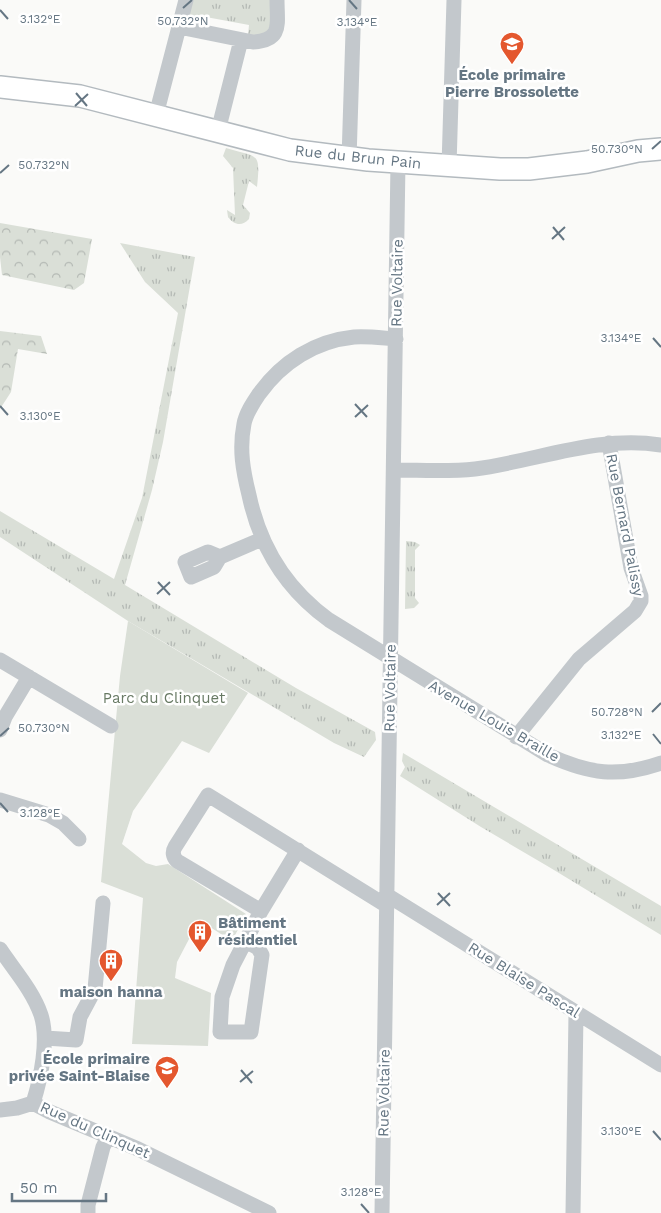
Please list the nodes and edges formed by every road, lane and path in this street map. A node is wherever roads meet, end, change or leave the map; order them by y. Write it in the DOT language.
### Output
graph roads {
  1 [pos="186,0"];
  2 [pos="277,0"];
  3 [pos="354,0"];
  4 [pos="454,0"];
  5 [pos="179,26"];
  6 [pos="241,40"];
  7 [pos="0,87"];
  8 [pos="156,114"];
  9 [pos="218,130"];
  10 [pos="661,149"];
  11 [pos="349,159"];
  12 [pos="398,162"];
  13 [pos="448,166"];
  14 [pos="396,339"];
  15 [pos="609,443"];
  16 [pos="661,445"];
  17 [pos="394,470"];
  18 [pos="262,539"];
  19 [pos="220,557"];
  20 [pos="391,659"];
  21 [pos="0,660"];
  22 [pos="28,677"];
  23 [pos="110,726"];
  24 [pos="0,730"];
  25 [pos="516,737"];
  26 [pos="661,763"];
  27 [pos="0,800"];
  28 [pos="79,839"];
  29 [pos="298,850"];
  30 [pos="387,901"];
  31 [pos="103,903"];
  32 [pos="261,911"];
  33 [pos="245,941"];
  34 [pos="0,949"];
  35 [pos="576,1013"];
  36 [pos="45,1038"];
  37 [pos="661,1064"];
  38 [pos="33,1102"];
  39 [pos="0,1110"];
  40 [pos="108,1137"];
  41 [pos="88,1213"];
  42 [pos="269,1213"];
  43 [pos="382,1213"];
  44 [pos="573,1213"];
  1 -- 5 [label="street"];
  2 -- 6 [label="street"];
  3 -- 11 [label="street"];
  4 -- 13 [label="street"];
  5 -- 6 [label="street"];
  5 -- 8 [label="street"];
  6 -- 9 [label="street"];
  7 -- 8 [label="main road, Rue du Brun Pain"];
  8 -- 9 [label="main road, Rue du Brun Pain"];
  9 -- 11 [label="main road, Rue du Brun Pain"];
  10 -- 13 [label="main road, Rue du Brun Pain"];
  11 -- 12 [label="main road, Rue du Brun Pain"];
  12 -- 13 [label="main road, Rue du Brun Pain"];
  12 -- 14 [label="street, Rue Voltaire"];
  14 -- 17 [label="street, Rue Voltaire"];
  14 -- 18 [label="street, Avenue Louis Braille"];
  15 -- 16 [label="street"];
  15 -- 17 [label="street"];
  15 -- 25 [label="street, Rue Bernard Palissy"];
  17 -- 20 [label="street, Rue Voltaire"];
  18 -- 19 [label="street"];
  18 -- 20 [label="street, Avenue Louis Braille"];
  20 -- 25 [label="street, Avenue Louis Braille"];
  20 -- 30 [label="street, Rue Voltaire"];
  21 -- 22 [label="street"];
  22 -- 23 [label="street"];
  22 -- 24 [label="street"];
  25 -- 26 [label="street, Avenue Louis Braille"];
  27 -- 28 [label="street"];
  29 -- 30 [label="street, Rue Blaise Pascal"];
  29 -- 32 [label="street"];
  29 -- 32 [label="street, Rue Blaise Pascal"];
  30 -- 35 [label="street, Rue Blaise Pascal"];
  30 -- 43 [label="street, Rue Voltaire"];
  31 -- 36 [label="street"];
  32 -- 33 [label="street"];
  33 -- 33 [label="street"];
  34 -- 36 [label="street"];
  35 -- 37 [label="street, Rue Blaise Pascal"];
  35 -- 44 [label="street"];
  36 -- 38 [label="street"];
  38 -- 39 [label="street, Rue du Clinquet"];
  38 -- 40 [label="street, Rue du Clinquet"];
  40 -- 41 [label="street"];
  40 -- 42 [label="street, Rue du Clinquet"];
}
